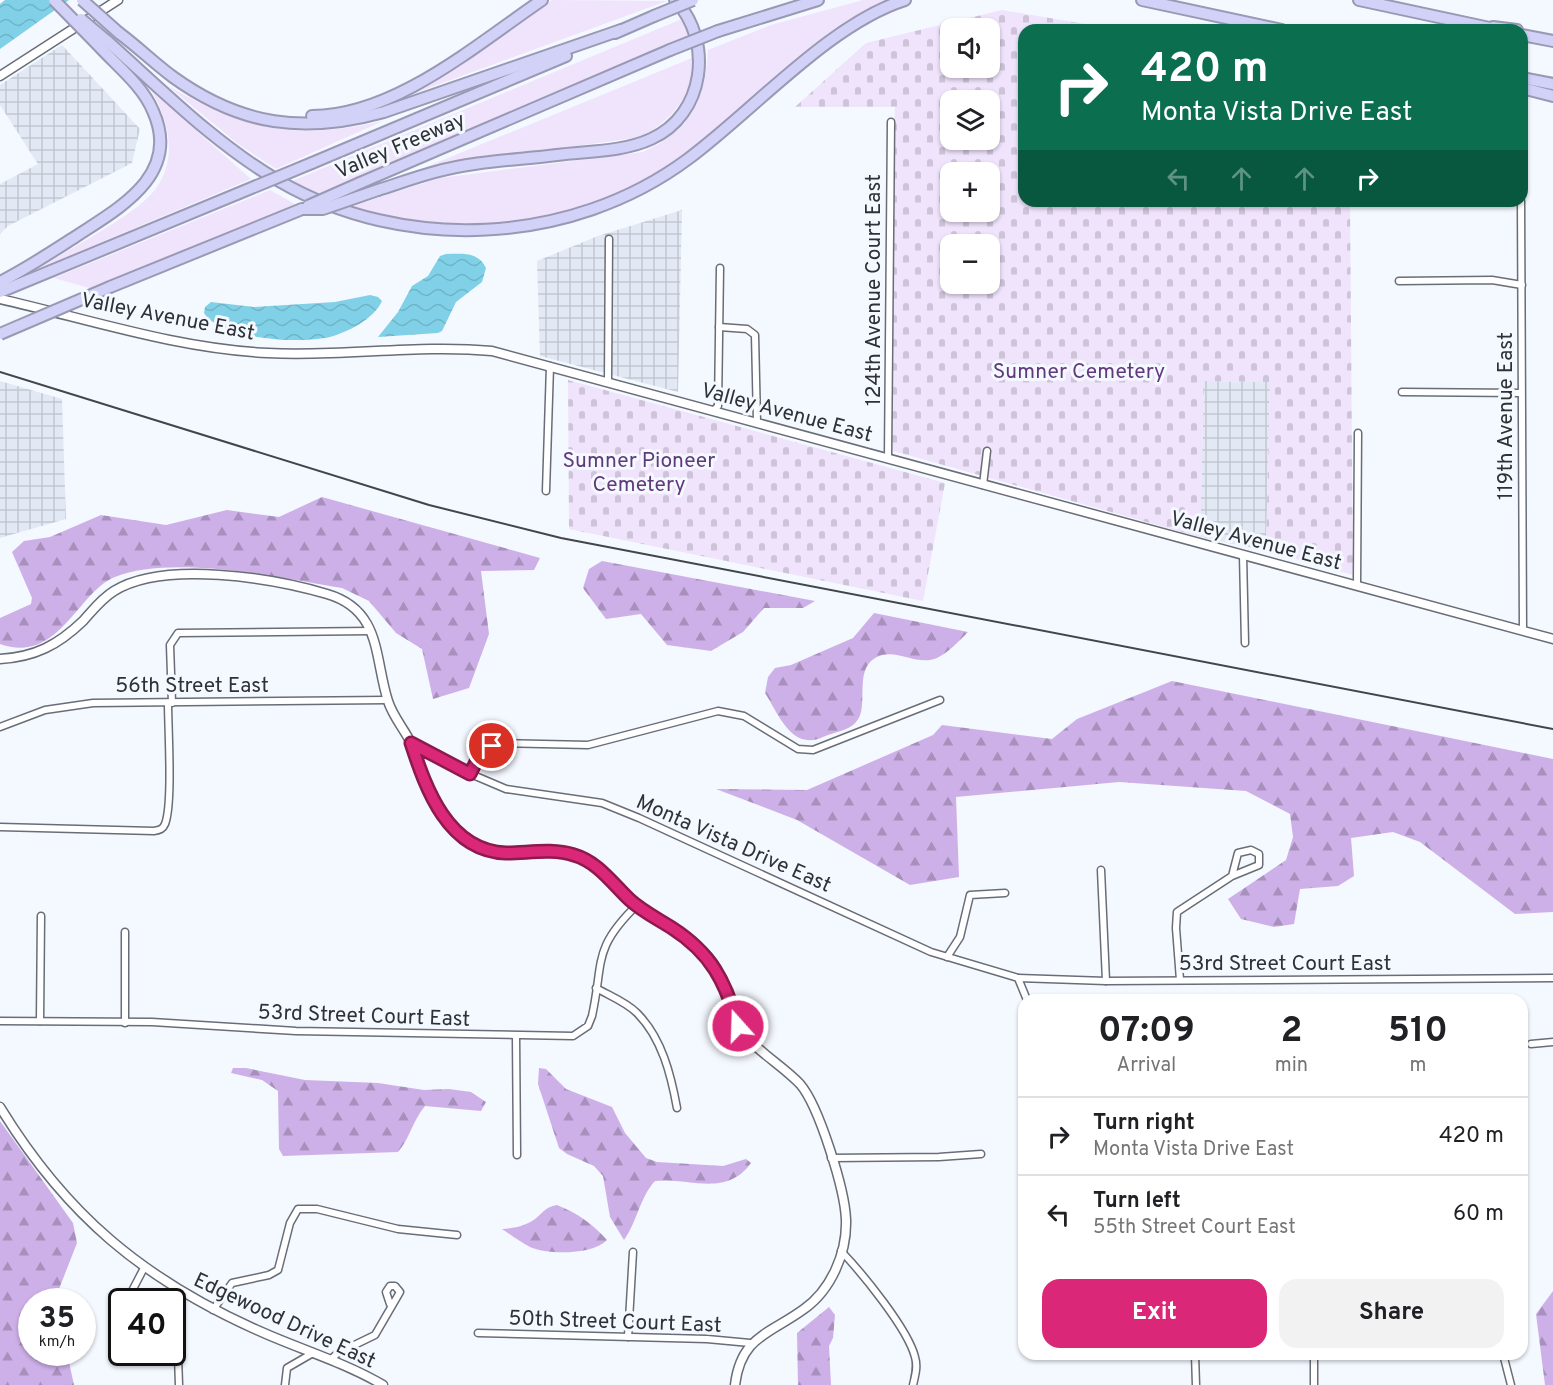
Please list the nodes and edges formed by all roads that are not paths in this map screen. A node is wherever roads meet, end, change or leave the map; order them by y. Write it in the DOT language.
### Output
graph roads {
  1 [pos="56,0"];
  2 [pos="82,0"];
  3 [pos="118,0"];
  4 [pos="542,0"];
  5 [pos="675,0"];
  6 [pos="693,0"];
  7 [pos="818,0"];
  8 [pos="905,0"];
  9 [pos="1142,0"];
  10 [pos="1359,0"];
  11 [pos="1460,22"];
  12 [pos="1254,24"];
  13 [pos="1470,24"];
  14 [pos="1474,24"];
  15 [pos="621,30"];
  16 [pos="1528,33"];
  17 [pos="1528,35"];
  18 [pos="1553,35"];
  19 [pos="1553,41"];
  20 [pos="102,42"];
  21 [pos="0,76"];
  22 [pos="1528,79"];
  23 [pos="1553,84"];
  24 [pos="1528,90"];
  25 [pos="207,96"];
  26 [pos="1553,96"];
  27 [pos="891,122"];
  28 [pos="1521,207"];
  29 [pos="302,209"];
  30 [pos="609,239"];
  31 [pos="720,268"];
  32 [pos="1399,281"];
  33 [pos="0,282"];
  34 [pos="1522,285"];
  35 [pos="0,292"];
  36 [pos="0,299"];
  37 [pos="719,327"];
  38 [pos="0,334"];
  39 [pos="550,366"];
  40 [pos="608,382"];
  41 [pos="1402,392"];
  42 [pos="1521,393"];
  43 [pos="713,411"];
  44 [pos="757,422"];
  45 [pos="1358,433"];
  46 [pos="987,451"];
  47 [pos="888,458"];
  48 [pos="983,485"];
  49 [pos="546,491"];
  50 [pos="1243,555"];
  51 [pos="1357,585"];
  52 [pos="371,631"];
  53 [pos="1523,631"];
  54 [pos="1553,639"];
  55 [pos="1245,643"];
  56 [pos="0,659"];
  57 [pos="388,700"];
  58 [pos="940,700"];
  59 [pos="170,703"];
  60 [pos="0,727"];
  61 [pos="411,743"];
  62 [pos="470,774"];
  63 [pos="0,827"];
  64 [pos="1101,870"];
  65 [pos="1232,876"];
  66 [pos="1005,893"];
  67 [pos="637,905"];
  68 [pos="41,916"];
  69 [pos="124,932"];
  70 [pos="946,957"];
  71 [pos="1018,978"];
  72 [pos="1553,978"];
  73 [pos="1180,980"];
  74 [pos="1106,981"];
  75 [pos="596,988"];
  76 [pos="1025,994"];
  77 [pos="0,1021"];
  78 [pos="40,1021"];
  79 [pos="125,1023"];
  80 [pos="516,1036"];
  81 [pos="1553,1042"];
  82 [pos="1531,1044"];
  83 [pos="0,1107"];
  84 [pos="677,1108"];
  85 [pos="981,1154"];
  86 [pos="517,1155"];
  87 [pos="831,1158"];
  88 [pos="457,1235"];
  89 [pos="842,1251"];
  90 [pos="633,1252"];
  91 [pos="144,1268"];
  92 [pos="134,1288"];
  93 [pos="390,1304"];
  94 [pos="213,1310"];
  95 [pos="478,1333"];
  96 [pos="628,1337"];
  97 [pos="750,1343"];
  98 [pos="313,1353"];
  99 [pos="330,1360"];
  100 [pos="1196,1360"];
  101 [pos="1314,1360"];
  102 [pos="1505,1360"];
  103 [pos="178,1366"];
  104 [pos="179,1385"];
  105 [pos="285,1385"];
  106 [pos="383,1385"];
  107 [pos="735,1385"];
  108 [pos="913,1385"];
  109 [pos="1196,1385"];
  110 [pos="1314,1385"];
  111 [pos="1511,1385"];
  1 -- 20 [label="highway, bridge"];
  2 -- 25 [label="highway, bridge"];
  3 -- 21 [label="street"];
  4 -- 25 [label="highway"];
  5 -- 29 [label="highway, bridge"];
  6 -- 15 [label="highway, Valley Freeway, bridge"];
  7 -- 29 [label="highway, Valley Freeway, bridge"];
  8 -- 20 [label="highway"];
  9 -- 12 [label="highway"];
  10 -- 11 [label="highway"];
  11 -- 13 [label="highway"];
  11 -- 14 [label="highway"];
  15 -- 25 [label="highway"];
  15 -- 35 [label="highway, Valley Freeway, bridge"];
  16 -- 18 [label="highway"];
  17 -- 19 [label="highway"];
  20 -- 33 [label="highway"];
  22 -- 23 [label="highway"];
  24 -- 26 [label="highway"];
  27 -- 47 [label="street, 124th Avenue Court East"];
  28 -- 34 [label="street, 119th Avenue East"];
  29 -- 38 [label="highway, Valley Freeway, bridge"];
  30 -- 40 [label="street"];
  31 -- 37 [label="street"];
  32 -- 34 [label="street"];
  34 -- 42 [label="street, 119th Avenue East"];
  36 -- 39 [label="street, Valley Avenue East"];
  37 -- 43 [label="street"];
  37 -- 44 [label="street"];
  39 -- 40 [label="street, Valley Avenue East"];
  39 -- 49 [label="street"];
  40 -- 43 [label="street, Valley Avenue East"];
  41 -- 42 [label="street"];
  42 -- 53 [label="street, 119th Avenue East"];
  43 -- 44 [label="street, Valley Avenue East"];
  44 -- 47 [label="street, Valley Avenue East"];
  45 -- 51 [label="street"];
  46 -- 48 [label="street"];
  47 -- 48 [label="street, Valley Avenue East"];
  48 -- 50 [label="street, Valley Avenue East"];
  50 -- 51 [label="street, Valley Avenue East"];
  50 -- 55 [label="street"];
  51 -- 53 [label="street, Valley Avenue East"];
  52 -- 56 [label="street"];
  52 -- 57 [label="street"];
  52 -- 59 [label="street"];
  53 -- 54 [label="street, Valley Avenue East"];
  57 -- 59 [label="street, 56th Street East"];
  57 -- 61 [label="street"];
  58 -- 62 [label="street"];
  59 -- 60 [label="street, 56th Street East"];
  59 -- 63 [label="street"];
  61 -- 62 [label="street, Monta Vista Drive East"];
  61 -- 67 [label="street"];
  62 -- 70 [label="street, Monta Vista Drive East"];
  64 -- 74 [label="street"];
  65 -- 65 [label="street"];
  65 -- 73 [label="street"];
  66 -- 70 [label="street"];
  67 -- 75 [label="street, 53rd Street Court East"];
  67 -- 87 [label="street"];
  68 -- 78 [label="street"];
  69 -- 79 [label="street"];
  70 -- 71 [label="street, Monta Vista Drive East"];
  71 -- 74 [label="street, 53rd Street Court East"];
  71 -- 76 [label="street"];
  72 -- 73 [label="street, 53rd Street Court East"];
  73 -- 74 [label="street, 53rd Street Court East"];
  75 -- 80 [label="street, 53rd Street Court East"];
  75 -- 84 [label="street"];
  77 -- 78 [label="street, 53rd Street Court East"];
  78 -- 79 [label="street, 53rd Street Court East"];
  79 -- 80 [label="street, 53rd Street Court East"];
  80 -- 86 [label="street"];
  81 -- 82 [label="street"];
  83 -- 91 [label="street, Edgewood Drive East"];
  85 -- 87 [label="street"];
  87 -- 89 [label="street"];
  88 -- 94 [label="street"];
  89 -- 97 [label="street"];
  89 -- 108 [label="street"];
  90 -- 96 [label="street"];
  91 -- 92 [label="street"];
  91 -- 94 [label="street, Edgewood Drive East"];
  93 -- 99 [label="street"];
  94 -- 98 [label="street, Edgewood Drive East"];
  95 -- 96 [label="street, 50th Street Court East"];
  96 -- 97 [label="street, 50th Street Court East"];
  97 -- 107 [label="street"];
  98 -- 99 [label="street, Edgewood Drive East"];
  98 -- 105 [label="street"];
  99 -- 106 [label="street, Edgewood Drive East"];
  100 -- 109 [label="street"];
  101 -- 110 [label="street"];
  102 -- 111 [label="street"];
  103 -- 104 [label="street"];
}
